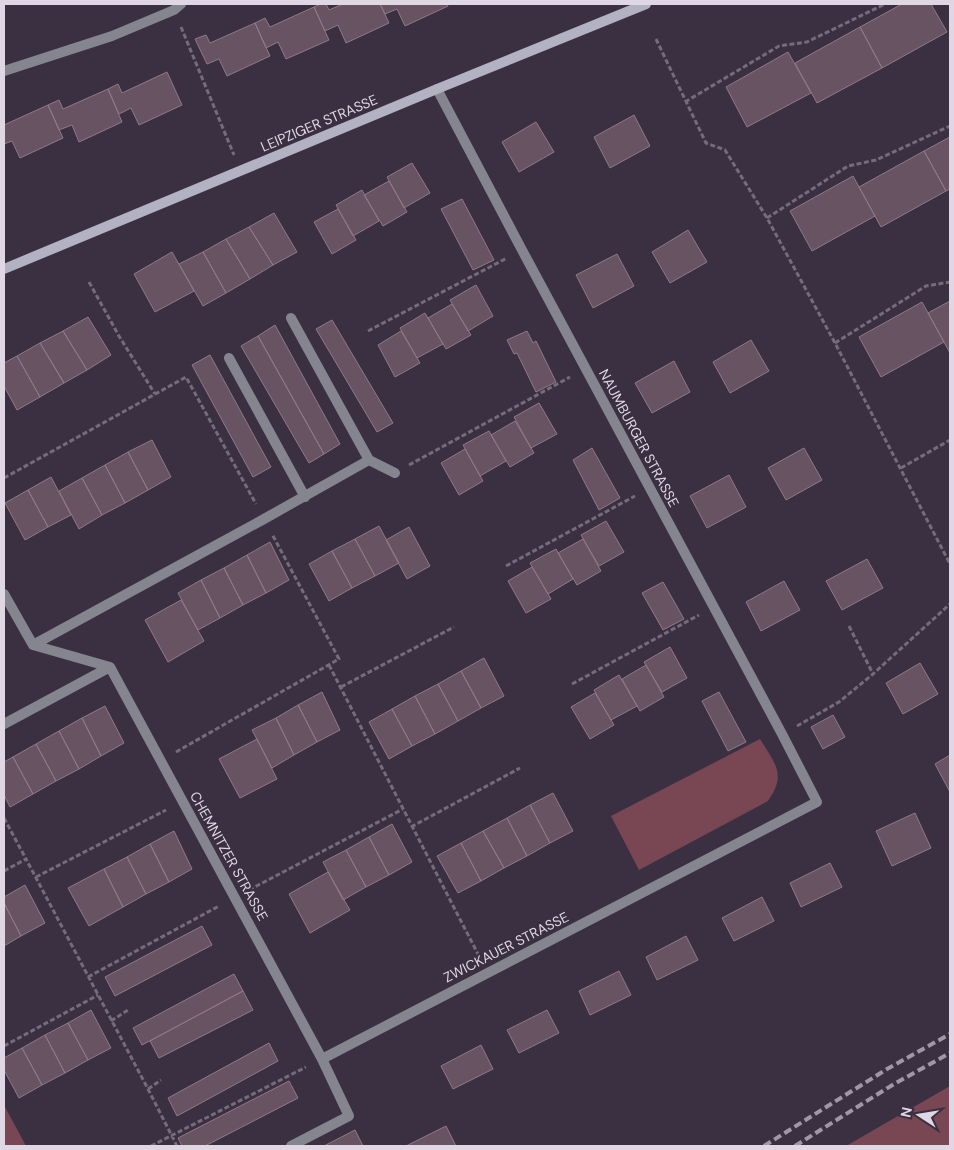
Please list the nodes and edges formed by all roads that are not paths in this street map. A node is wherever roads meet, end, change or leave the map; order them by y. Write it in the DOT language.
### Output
graph roads {
  1 [pos="646,4"];
  2 [pos="178,7"];
  3 [pos="4,71"];
  4 [pos="437,88"];
  5 [pos="4,270"];
  6 [pos="291,318"];
  7 [pos="229,358"];
  8 [pos="369,460"];
  9 [pos="395,473"];
  10 [pos="305,497"];
  11 [pos="4,594"];
  12 [pos="33,644"];
  13 [pos="110,667"];
  14 [pos="4,724"];
  15 [pos="817,802"];
  16 [pos="322,1059"];
  17 [pos="291,1146"];
  1 -- 4 [label="main road, LEIPZIGER STRASSE"];
  2 -- 3 [label="street"];
  4 -- 5 [label="main road, LEIPZIGER STRASSE"];
  4 -- 15 [label="street, NAUMBURGER STRASSE"];
  6 -- 8 [label="street"];
  7 -- 10 [label="street"];
  8 -- 9 [label="street"];
  8 -- 10 [label="street"];
  10 -- 12 [label="street"];
  11 -- 12 [label="street"];
  12 -- 13 [label="street"];
  13 -- 14 [label="street"];
  13 -- 16 [label="street, CHEMNITZER STRASSE"];
  15 -- 16 [label="street, ZWICKAUER STRASSE"];
  16 -- 17 [label="street"];
}
